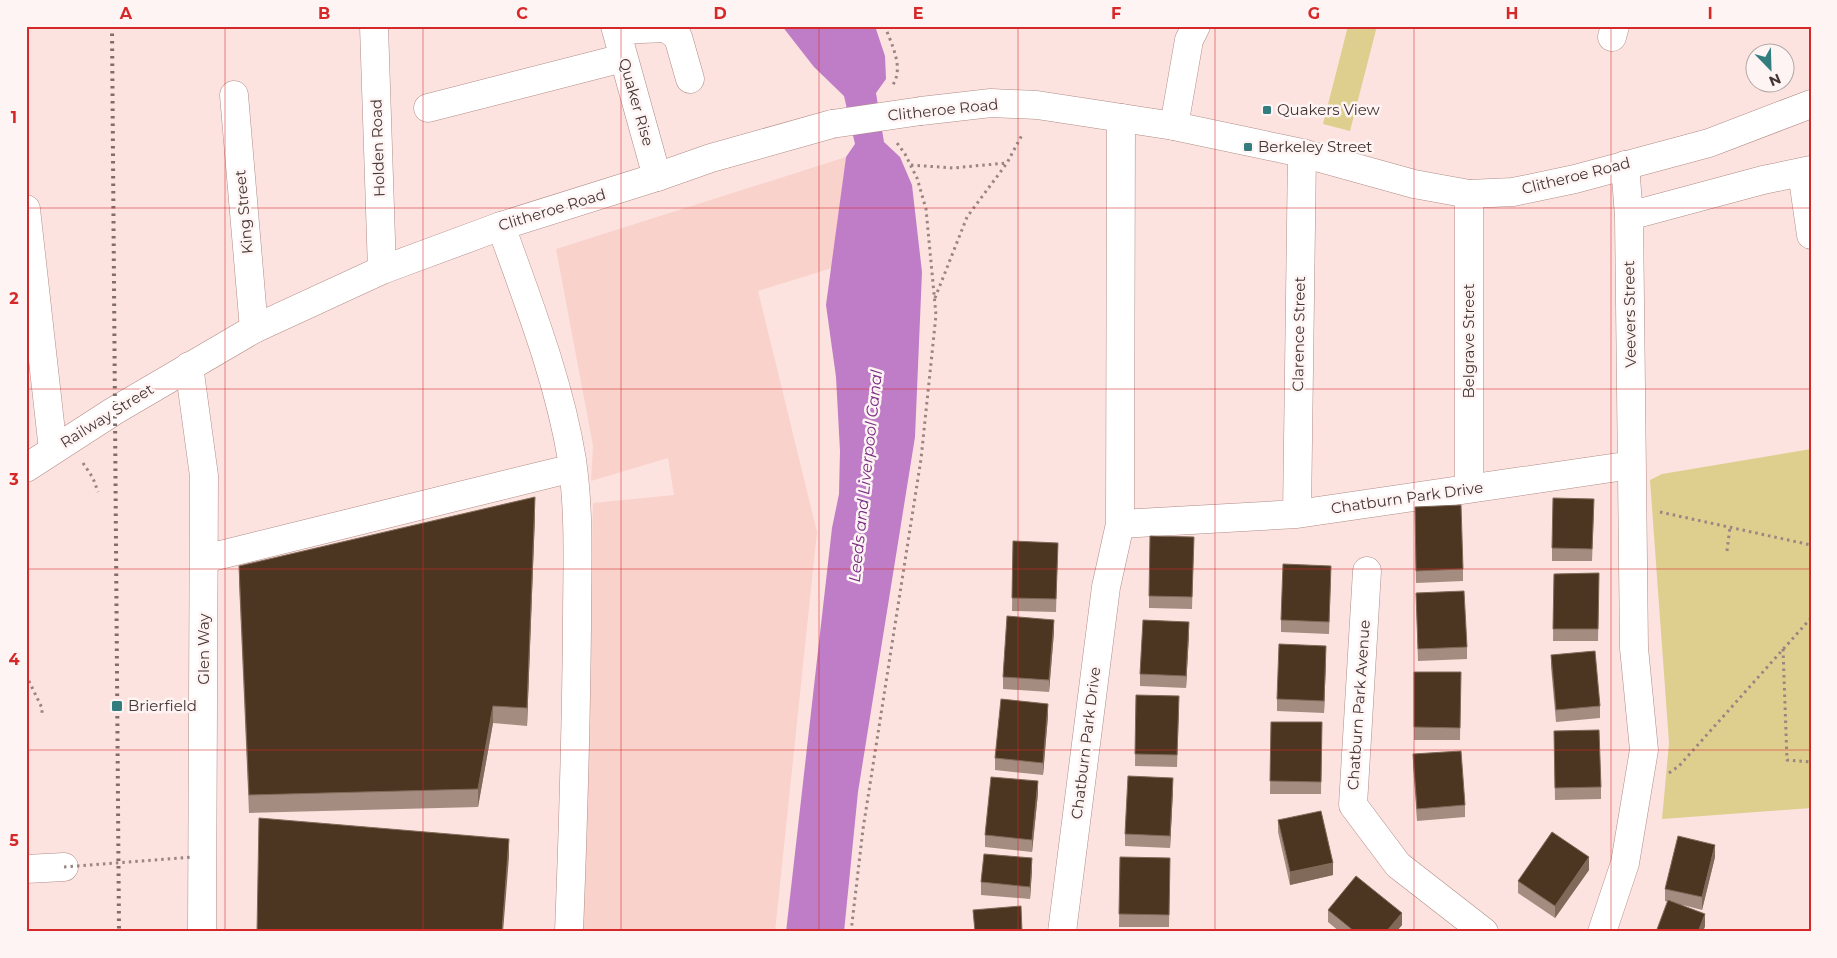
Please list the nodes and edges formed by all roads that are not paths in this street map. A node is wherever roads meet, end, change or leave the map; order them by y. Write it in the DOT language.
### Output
graph roads {
  1 [pos="374,26"];
  2 [pos="1196,26"];
  3 [pos="615,28"];
  4 [pos="623,58"];
  5 [pos="690,79"];
  6 [pos="234,95"];
  7 [pos="1811,104"];
  8 [pos="428,108"];
  9 [pos="1121,118"];
  10 [pos="1174,126"];
  11 [pos="1302,153"];
  12 [pos="1625,164"];
  13 [pos="1806,171"];
  14 [pos="657,177"];
  15 [pos="1469,194"];
  16 [pos="26,209"];
  17 [pos="1628,216"];
  18 [pos="501,226"];
  19 [pos="1811,235"];
  20 [pos="382,270"];
  21 [pos="254,329"];
  22 [pos="189,366"];
  23 [pos="53,450"];
  24 [pos="1632,464"];
  25 [pos="26,468"];
  26 [pos="573,468"];
  27 [pos="1469,489"];
  28 [pos="1297,514"];
  29 [pos="1120,524"];
  30 [pos="204,559"];
  31 [pos="1367,571"];
  32 [pos="64,866"];
  33 [pos="26,869"];
  34 [pos="202,932"];
  35 [pos="569,932"];
  36 [pos="1062,932"];
  37 [pos="1484,932"];
  38 [pos="1602,932"];
  1 -- 20 [label="street, Holden Road"];
  2 -- 10 [label="street"];
  3 -- 4 [label="street, Quaker Rise"];
  3 -- 5 [label="street"];
  4 -- 8 [label="street"];
  4 -- 14 [label="street, Quaker Rise"];
  6 -- 21 [label="street, King Street"];
  7 -- 12 [label="street, Clitheroe Road"];
  9 -- 10 [label="street, Clitheroe Road"];
  9 -- 14 [label="street, Clitheroe Road, bridge"];
  9 -- 29 [label="street"];
  10 -- 11 [label="street, Clitheroe Road"];
  11 -- 15 [label="street, Clitheroe Road"];
  11 -- 28 [label="street, Clarence Street"];
  12 -- 15 [label="street, Clitheroe Road"];
  12 -- 17 [label="street, Veevers Street"];
  13 -- 17 [label="street"];
  13 -- 19 [label="street"];
  14 -- 18 [label="street, Clitheroe Road"];
  15 -- 27 [label="street, Belgrave Street"];
  16 -- 23 [label="street"];
  17 -- 24 [label="street, Veevers Street"];
  18 -- 20 [label="street, Clitheroe Road"];
  18 -- 26 [label="street"];
  20 -- 21 [label="street, Clitheroe Road"];
  21 -- 22 [label="street, Clitheroe Road"];
  22 -- 23 [label="street, Railway Street"];
  22 -- 30 [label="street, Glen Way"];
  23 -- 25 [label="street, Railway Street"];
  24 -- 27 [label="street, Chatburn Park Drive"];
  24 -- 38 [label="street"];
  26 -- 30 [label="street"];
  26 -- 35 [label="street"];
  27 -- 28 [label="street, Chatburn Park Drive"];
  28 -- 29 [label="street, Chatburn Park Drive"];
  29 -- 36 [label="street, Chatburn Park Drive"];
  30 -- 34 [label="street, Glen Way"];
  31 -- 37 [label="street, Chatburn Park Avenue"];
  32 -- 33 [label="street"];
}
